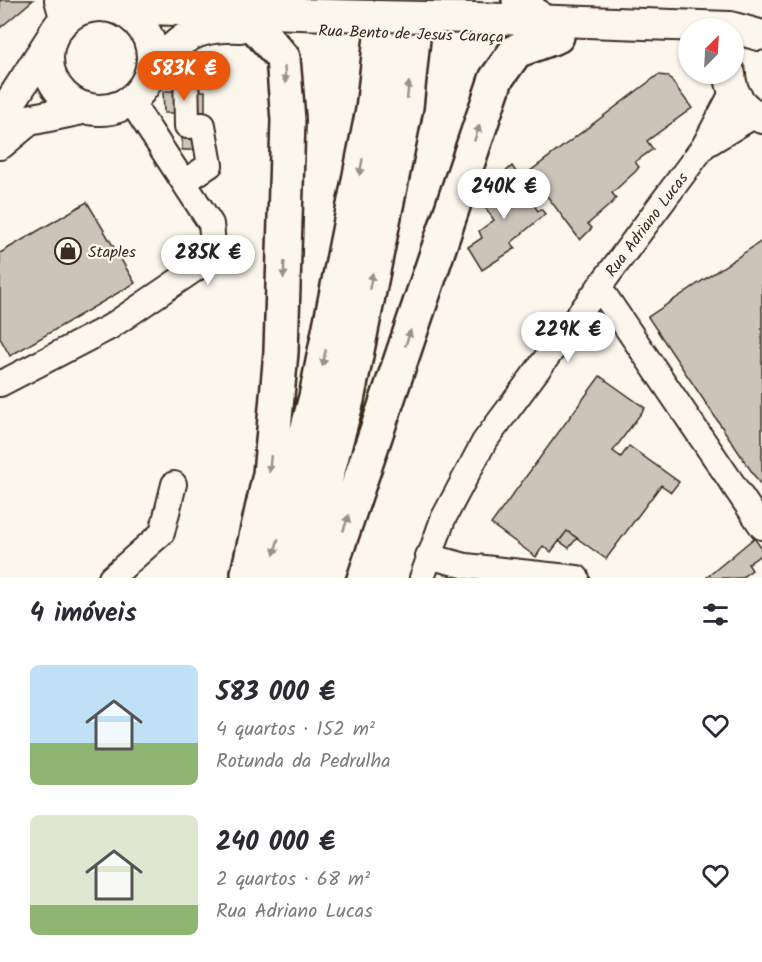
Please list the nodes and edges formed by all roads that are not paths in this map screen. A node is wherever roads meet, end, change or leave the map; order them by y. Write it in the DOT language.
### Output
graph roads {
  1 [pos="385,0"];
  2 [pos="417,0"];
  3 [pos="104,4"];
  4 [pos="264,13"];
  5 [pos="57,19"];
  6 [pos="539,19"];
  7 [pos="761,35"];
  8 [pos="678,41"];
  9 [pos="744,46"];
  10 [pos="158,64"];
  11 [pos="729,84"];
  12 [pos="734,84"];
  13 [pos="130,100"];
  14 [pos="87,108"];
  15 [pos="759,116"];
  16 [pos="0,118"];
  17 [pos="0,144"];
  18 [pos="704,146"];
  19 [pos="184,182"];
  20 [pos="599,287"];
  21 [pos="0,384"];
  22 [pos="174,484"];
  23 [pos="762,527"];
  24 [pos="425,567"];
  25 [pos="111,578"];
  26 [pos="246,578"];
  27 [pos="268,578"];
  28 [pos="299,578"];
  29 [pos="327,578"];
  30 [pos="578,578"];
  1 -- 27 [label="highway, one-way"];
  28 -- 2 [label="highway, one-way"];
  3 -- 4 [label="main road, Rua Bento de Jesus Caraça"];
  3 -- 5 [label="main road"];
  3 -- 10 [label="main road"];
  4 -- 6 [label="main road, Rua Bento de Jesus Caraça, bridge"];
  4 -- 10 [label="main road, Rua Bento de Jesus Caraça"];
  4 -- 26 [label="highway, one-way"];
  5 -- 14 [label="main road"];
  5 -- 16 [label="main road"];
  6 -- 7 [label="main road, Rua Bento de Jesus Caraça"];
  6 -- 8 [label="main road, Rua Bento de Jesus Caraça"];
  29 -- 6 [label="highway, one-way"];
  7 -- 9 [label="main road"];
  10 -- 13 [label="main road"];
  10 -- 19 [label="street"];
  11 -- 18 [label="street, Rua Adriano Lucas"];
  12 -- 15 [label="main road, Rua Adriano Lucas"];
  13 -- 14 [label="main road"];
  13 -- 19 [label="street"];
  14 -- 17 [label="main road"];
  15 -- 18 [label="street, Rua Adriano Lucas"];
  18 -- 20 [label="street, Rua Adriano Lucas"];
  19 -- 21 [label="street"];
  20 -- 23 [label="street"];
  20 -- 24 [label="street, Rua Adriano Lucas"];
  22 -- 25 [label="street"];
  24 -- 30 [label="street"];
}
